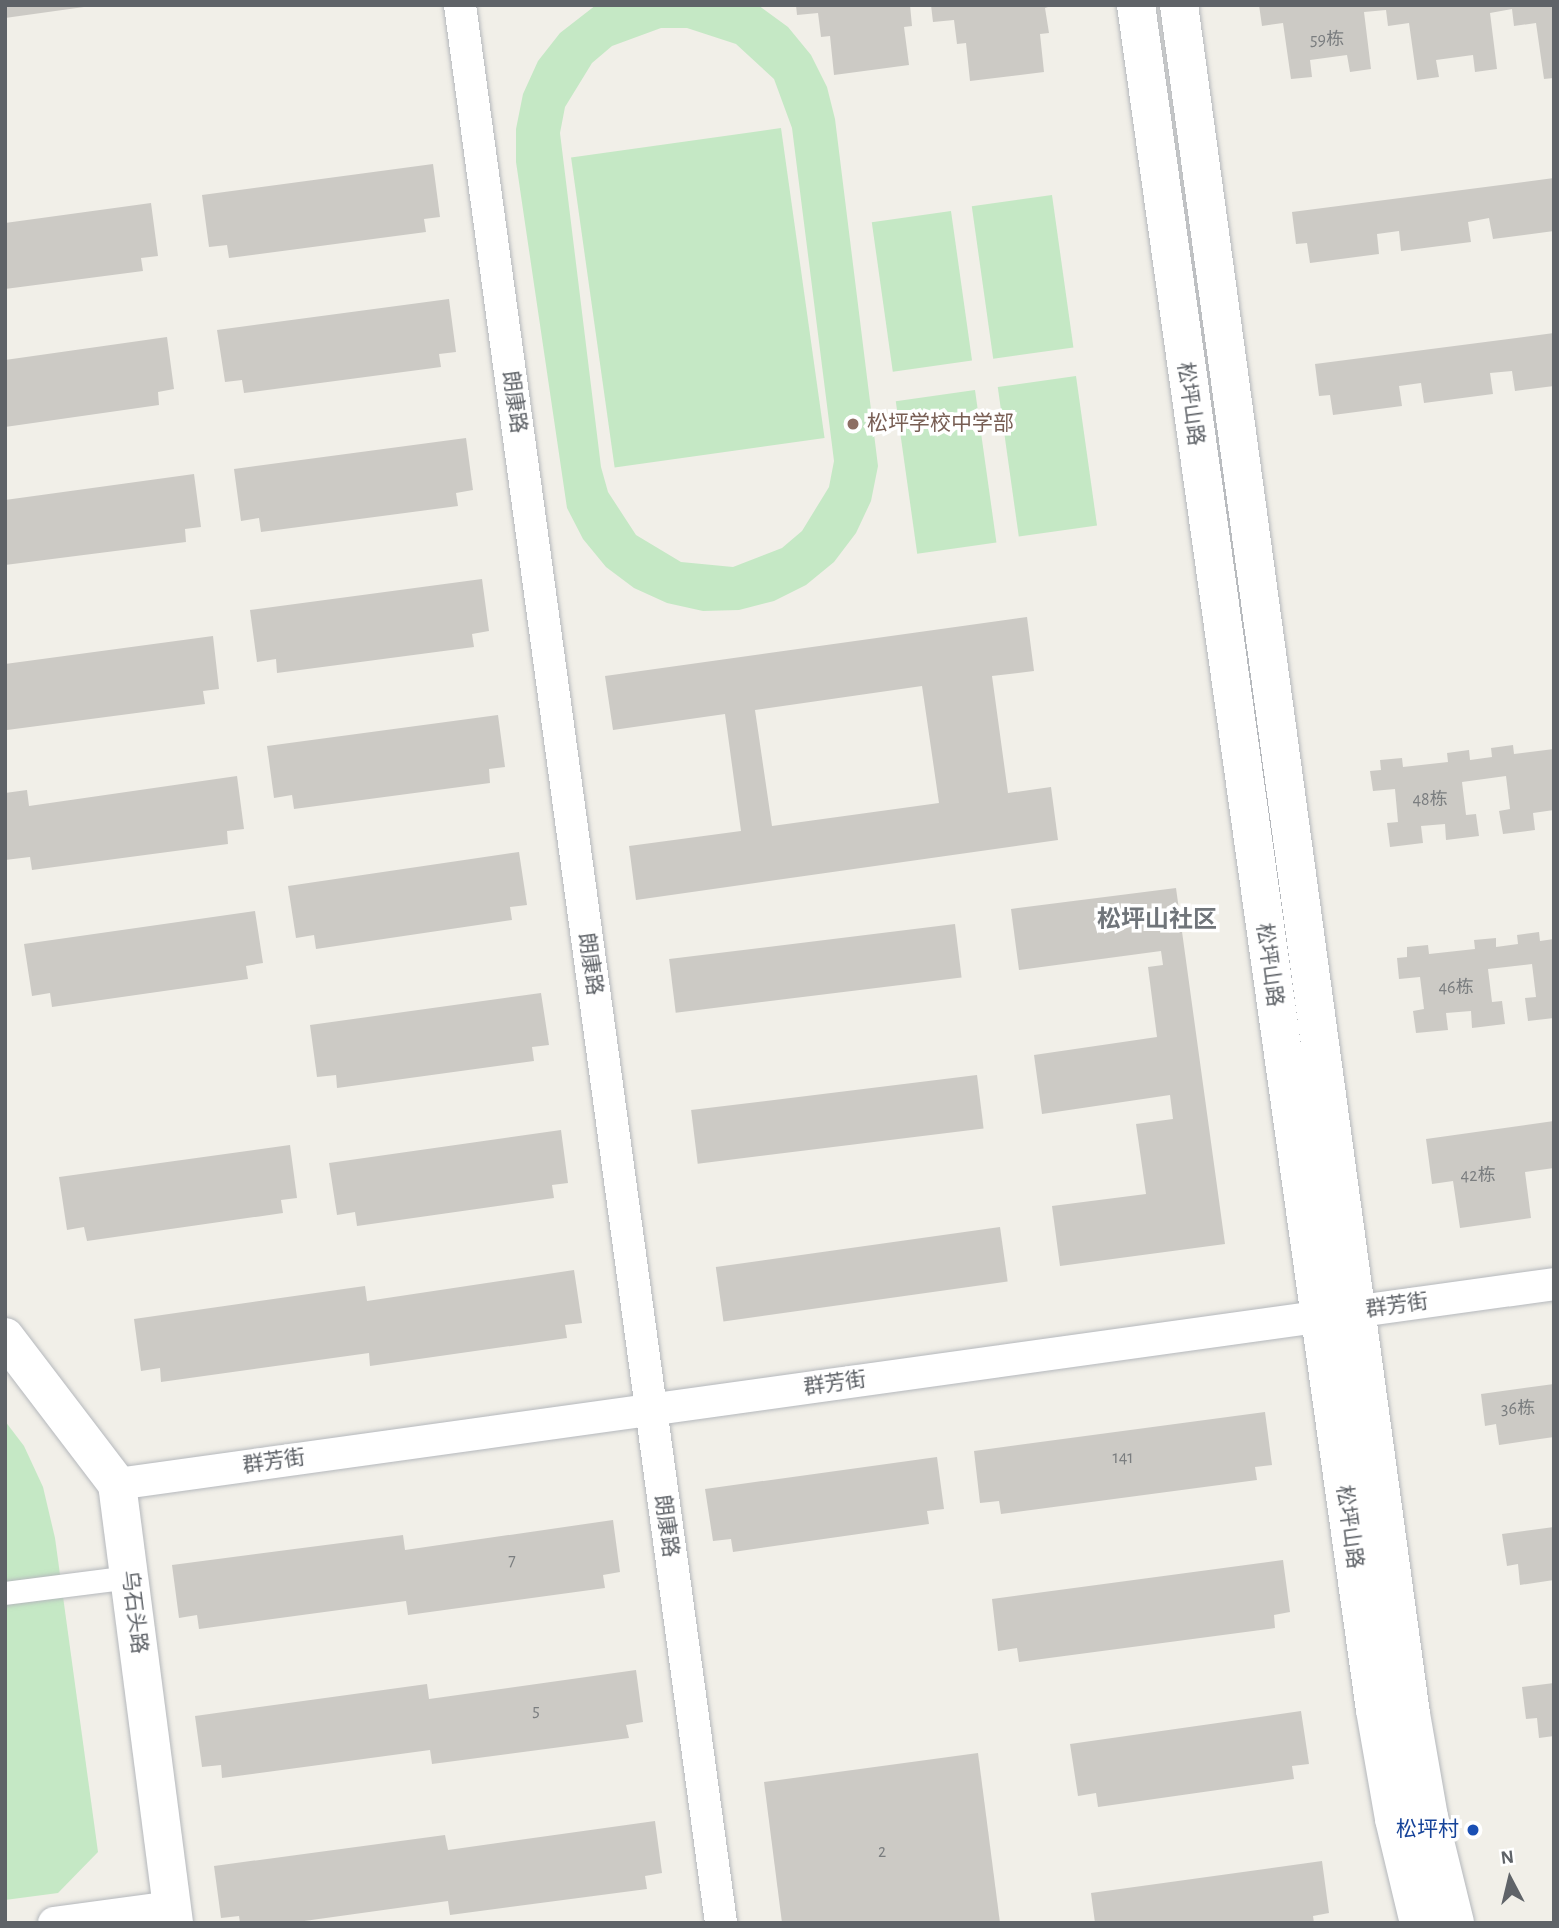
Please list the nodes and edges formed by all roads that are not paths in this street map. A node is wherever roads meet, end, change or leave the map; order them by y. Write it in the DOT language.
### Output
graph roads {
  1 [pos="460,5"];
  2 [pos="1136,5"];
  3 [pos="1178,5"];
  4 [pos="1554,1284"];
  5 [pos="1338,1315"];
  6 [pos="5,1337"];
  7 [pos="650,1410"];
  8 [pos="117,1484"];
  9 [pos="130,1577"];
  10 [pos="5,1592"];
  11 [pos="173,1915"];
  12 [pos="54,1923"];
  13 [pos="721,1923"];
  14 [pos="1419,1923"];
  15 [pos="1455,1923"];
  1 -- 7 [label="street, 朗康路"];
  2 -- 5 [label="street, 松坪山路"];
  3 -- 5 [label="street, 松坪山路"];
  4 -- 5 [label="street, 群芳街"];
  5 -- 7 [label="street, 群芳街"];
  5 -- 14 [label="street, 松坪山路"];
  5 -- 15 [label="street, 松坪山路"];
  6 -- 8 [label="street, 乌石头路"];
  7 -- 8 [label="street, 群芳街"];
  7 -- 13 [label="street, 朗康路"];
  8 -- 9 [label="street, 乌石头路"];
  9 -- 10 [label="street"];
  9 -- 11 [label="street, 乌石头路"];
  11 -- 12 [label="street"];
}
